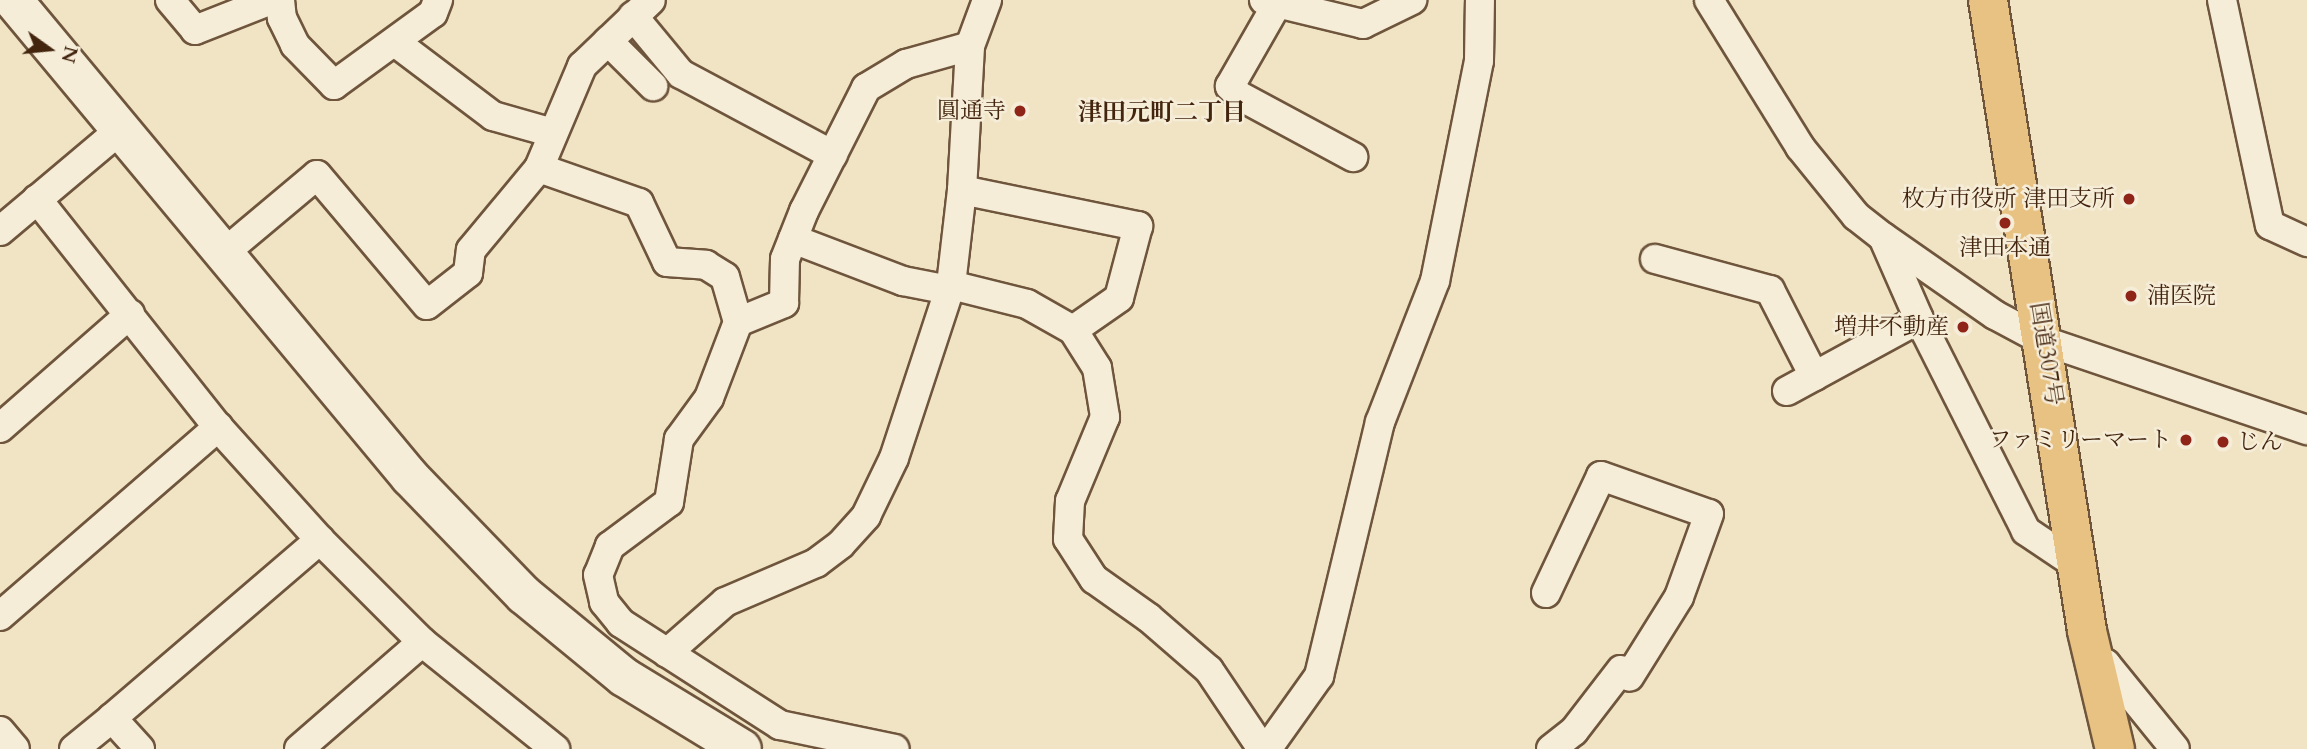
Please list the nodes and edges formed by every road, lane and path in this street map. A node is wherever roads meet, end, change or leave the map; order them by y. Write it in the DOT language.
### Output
graph roads {
  1 [pos="13,0"];
  2 [pos="170,0"];
  3 [pos="271,0"];
  4 [pos="280,0"];
  5 [pos="438,0"];
  6 [pos="987,0"];
  7 [pos="1412,0"];
  8 [pos="1480,0"];
  9 [pos="1709,0"];
  10 [pos="1988,0"];
  11 [pos="2222,0"];
  12 [pos="1270,2"];
  13 [pos="645,5"];
  14 [pos="608,41"];
  15 [pos="395,42"];
  16 [pos="970,46"];
  17 [pos="653,86"];
  18 [pos="121,128"];
  19 [pos="553,133"];
  20 [pos="833,155"];
  21 [pos="1353,157"];
  22 [pos="539,168"];
  23 [pos="962,190"];
  24 [pos="37,199"];
  25 [pos="0,231"];
  26 [pos="1883,237"];
  27 [pos="793,239"];
  28 [pos="2307,242"];
  29 [pos="224,253"];
  30 [pos="1655,259"];
  31 [pos="950,287"];
  32 [pos="130,314"];
  33 [pos="1919,319"];
  34 [pos="738,322"];
  35 [pos="1073,330"];
  36 [pos="2044,341"];
  37 [pos="1814,376"];
  38 [pos="1787,391"];
  39 [pos="218,427"];
  40 [pos="0,428"];
  41 [pos="2307,430"];
  42 [pos="320,540"];
  43 [pos="2078,566"];
  44 [pos="1546,593"];
  45 [pos="0,616"];
  46 [pos="422,642"];
  47 [pos="667,653"];
  48 [pos="2093,655"];
  49 [pos="2148,715"];
  50 [pos="112,718"];
  51 [pos="0,731"];
  52 [pos="2112,738"];
  53 [pos="534,744"];
  54 [pos="15,749"];
  55 [pos="74,749"];
  56 [pos="140,749"];
  57 [pos="299,749"];
  58 [pos="742,749"];
  59 [pos="895,749"];
  60 [pos="1265,749"];
  61 [pos="1551,749"];
  62 [pos="2175,749"];
  1 -- 18 [label="street"];
  2 -- 3 [label="street"];
  4 -- 15 [label="street"];
  5 -- 15 [label="street"];
  6 -- 16 [label="street"];
  7 -- 12 [label="street"];
  8 -- 60 [label="street"];
  9 -- 26 [label="street"];
  10 -- 36 [label="highway, 国道307号"];
  11 -- 28 [label="street"];
  12 -- 21 [label="street"];
  13 -- 14 [label="street"];
  13 -- 20 [label="street"];
  14 -- 17 [label="street"];
  14 -- 19 [label="street"];
  15 -- 19 [label="street"];
  16 -- 20 [label="street"];
  16 -- 23 [label="street"];
  18 -- 24 [label="street"];
  18 -- 29 [label="street"];
  19 -- 22 [label="street"];
  20 -- 27 [label="street"];
  22 -- 29 [label="street"];
  22 -- 34 [label="street"];
  23 -- 31 [label="street"];
  23 -- 35 [label="street"];
  24 -- 25 [label="street"];
  24 -- 32 [label="street"];
  26 -- 33 [label="street"];
  26 -- 36 [label="street"];
  27 -- 31 [label="street"];
  27 -- 34 [label="street"];
  29 -- 58 [label="street"];
  30 -- 37 [label="street"];
  31 -- 35 [label="street"];
  31 -- 47 [label="street"];
  32 -- 39 [label="street"];
  32 -- 40 [label="street"];
  33 -- 37 [label="street"];
  33 -- 43 [label="street"];
  34 -- 47 [label="street"];
  35 -- 60 [label="street"];
  36 -- 41 [label="street"];
  36 -- 43 [label="highway, 国道307号"];
  37 -- 38 [label="street"];
  39 -- 42 [label="street"];
  39 -- 45 [label="street"];
  42 -- 46 [label="street"];
  42 -- 50 [label="street"];
  43 -- 48 [label="highway, 国道307号"];
  44 -- 61 [label="street"];
  46 -- 53 [label="street"];
  46 -- 57 [label="street"];
  47 -- 59 [label="street"];
  48 -- 49 [label="street"];
  48 -- 52 [label="highway, 国道307号"];
  49 -- 52 [label="street"];
  49 -- 62 [label="street"];
  50 -- 55 [label="street"];
  50 -- 56 [label="street"];
  51 -- 54 [label="street"];
}
